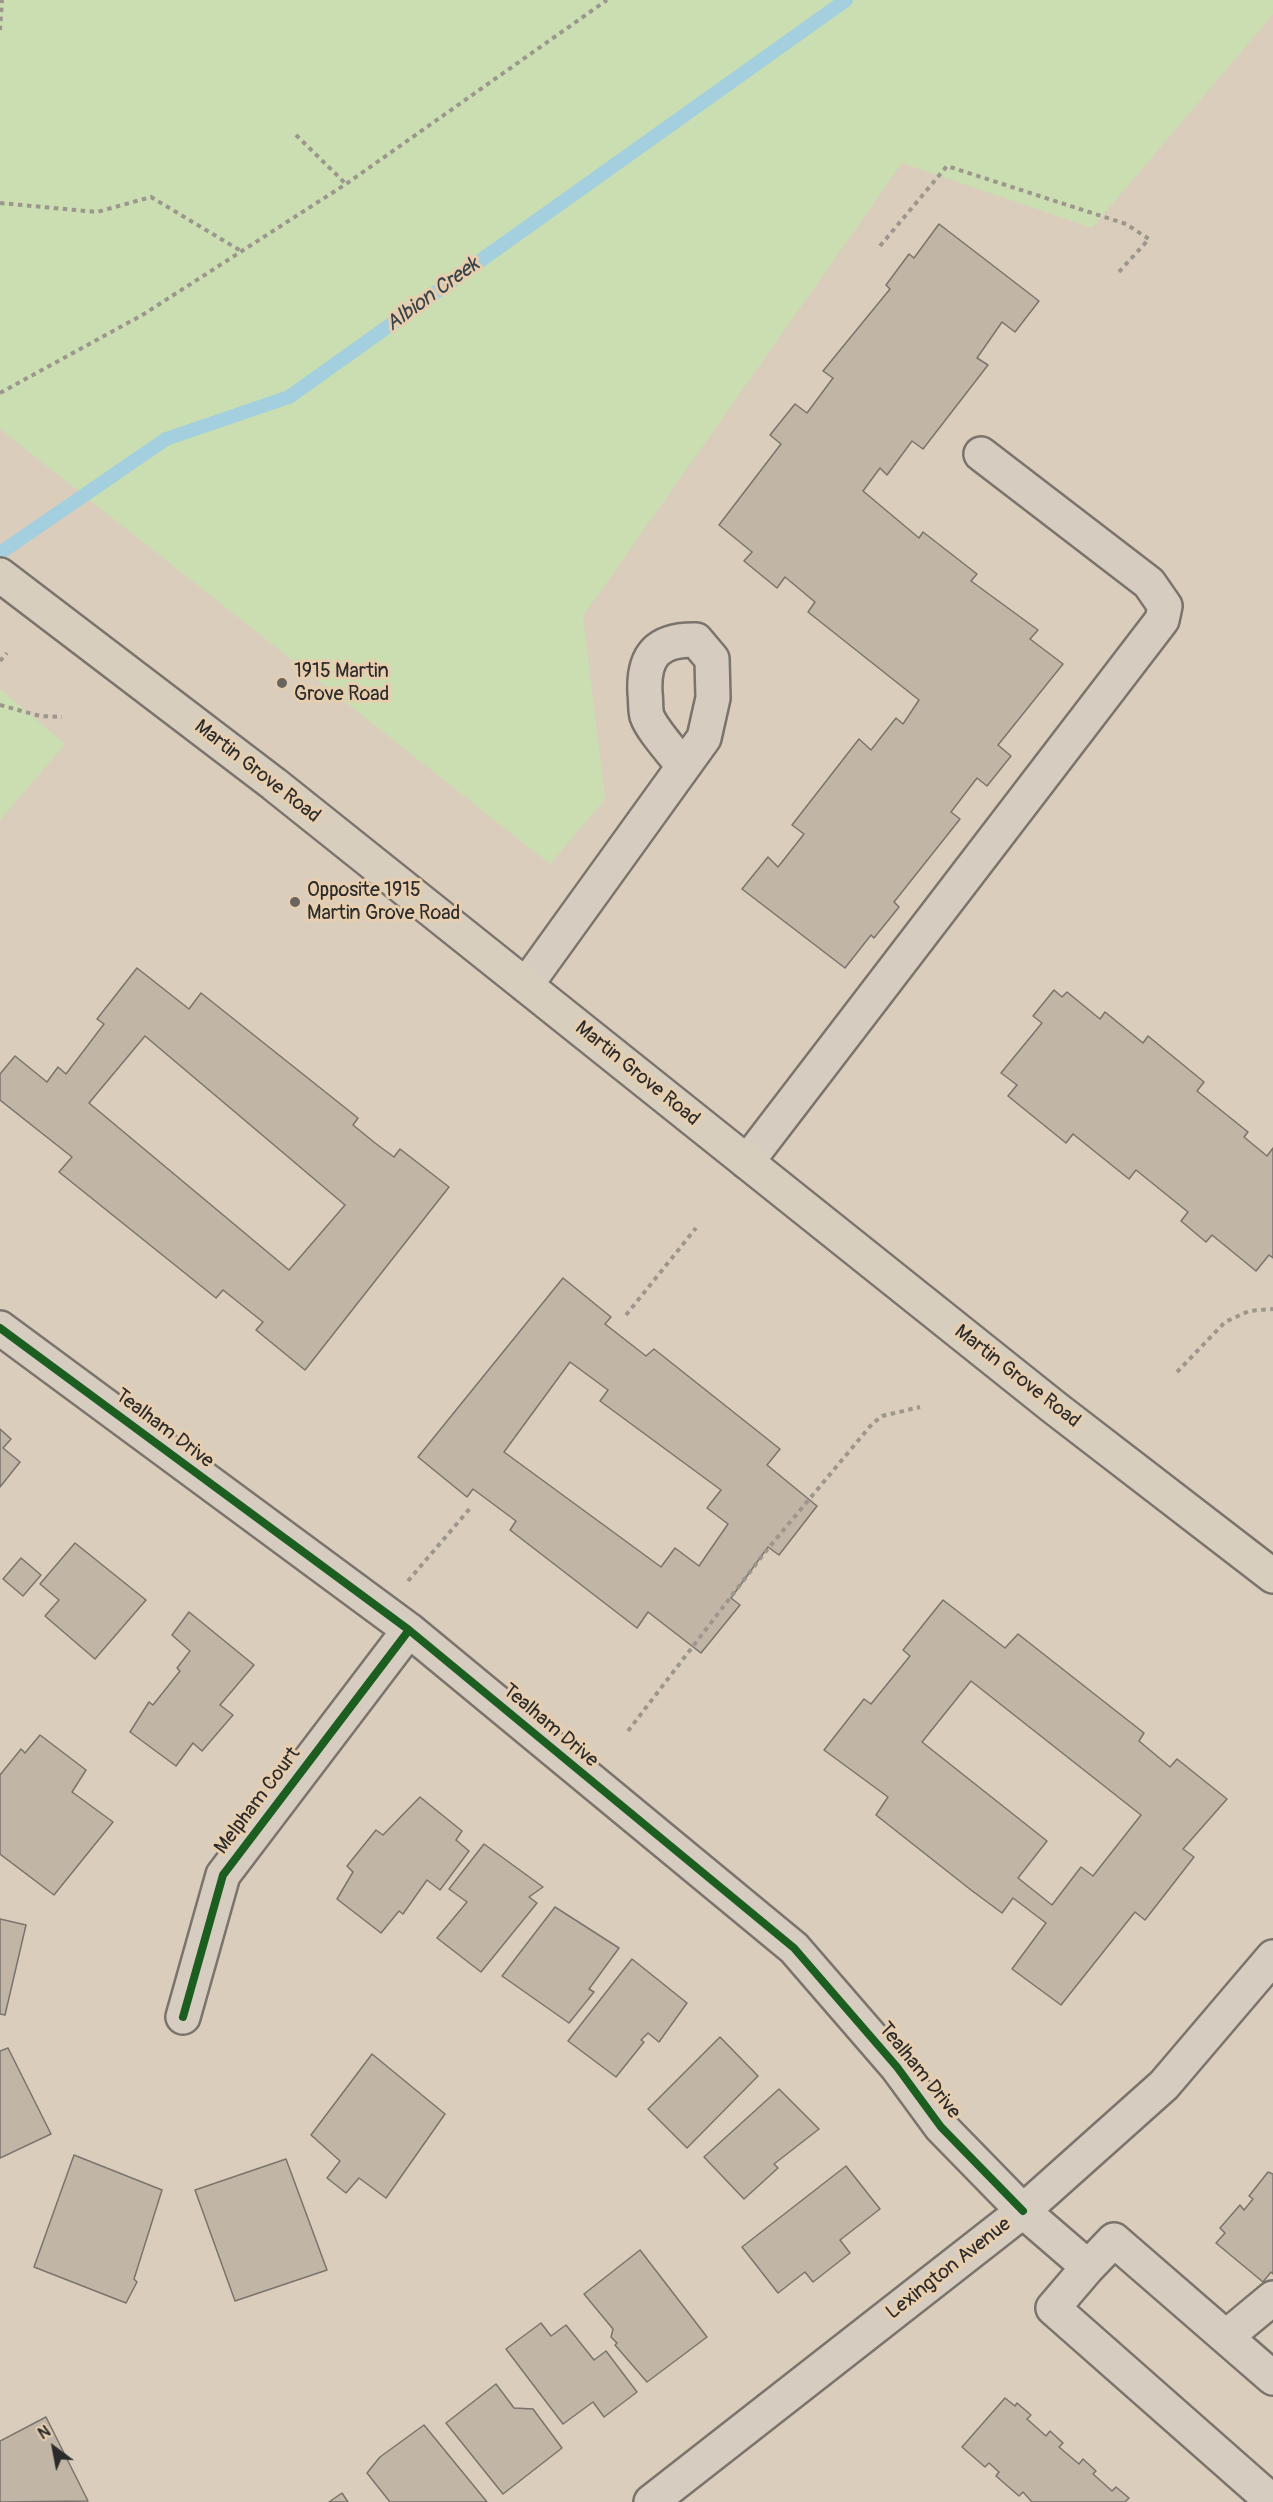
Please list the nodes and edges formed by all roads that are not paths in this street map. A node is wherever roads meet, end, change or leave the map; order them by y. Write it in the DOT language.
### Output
graph roads {
  1 [pos="981,454"];
  2 [pos="10,583"];
  3 [pos="682,765"];
  4 [pos="526,985"];
  5 [pos="747,1162"];
  6 [pos="0,1328"];
  7 [pos="1273,1576"];
  8 [pos="409,1630"];
  9 [pos="1273,1957"];
  10 [pos="183,2017"];
  11 [pos="1023,2211"];
  12 [pos="1088,2267"];
  13 [pos="1273,2298"];
  14 [pos="1226,2337"];
  15 [pos="1273,2378"];
  16 [pos="651,2502"];
  17 [pos="1273,2502"];
  1 -- 5 [label="street"];
  2 -- 4 [label="main road, Martin Grove Road"];
  3 -- 4 [label="street"];
  4 -- 5 [label="main road, Martin Grove Road"];
  5 -- 7 [label="main road, Martin Grove Road"];
  6 -- 8 [label="street, Tealham Drive"];
  8 -- 10 [label="street, Melpham Court"];
  8 -- 11 [label="street, Tealham Drive"];
  9 -- 11 [label="street, Lexington Avenue"];
  11 -- 12 [label="street, Tealham Drive"];
  11 -- 16 [label="street, Lexington Avenue"];
  12 -- 14 [label="street"];
  12 -- 17 [label="street"];
  13 -- 14 [label="street"];
  14 -- 15 [label="street"];
}
